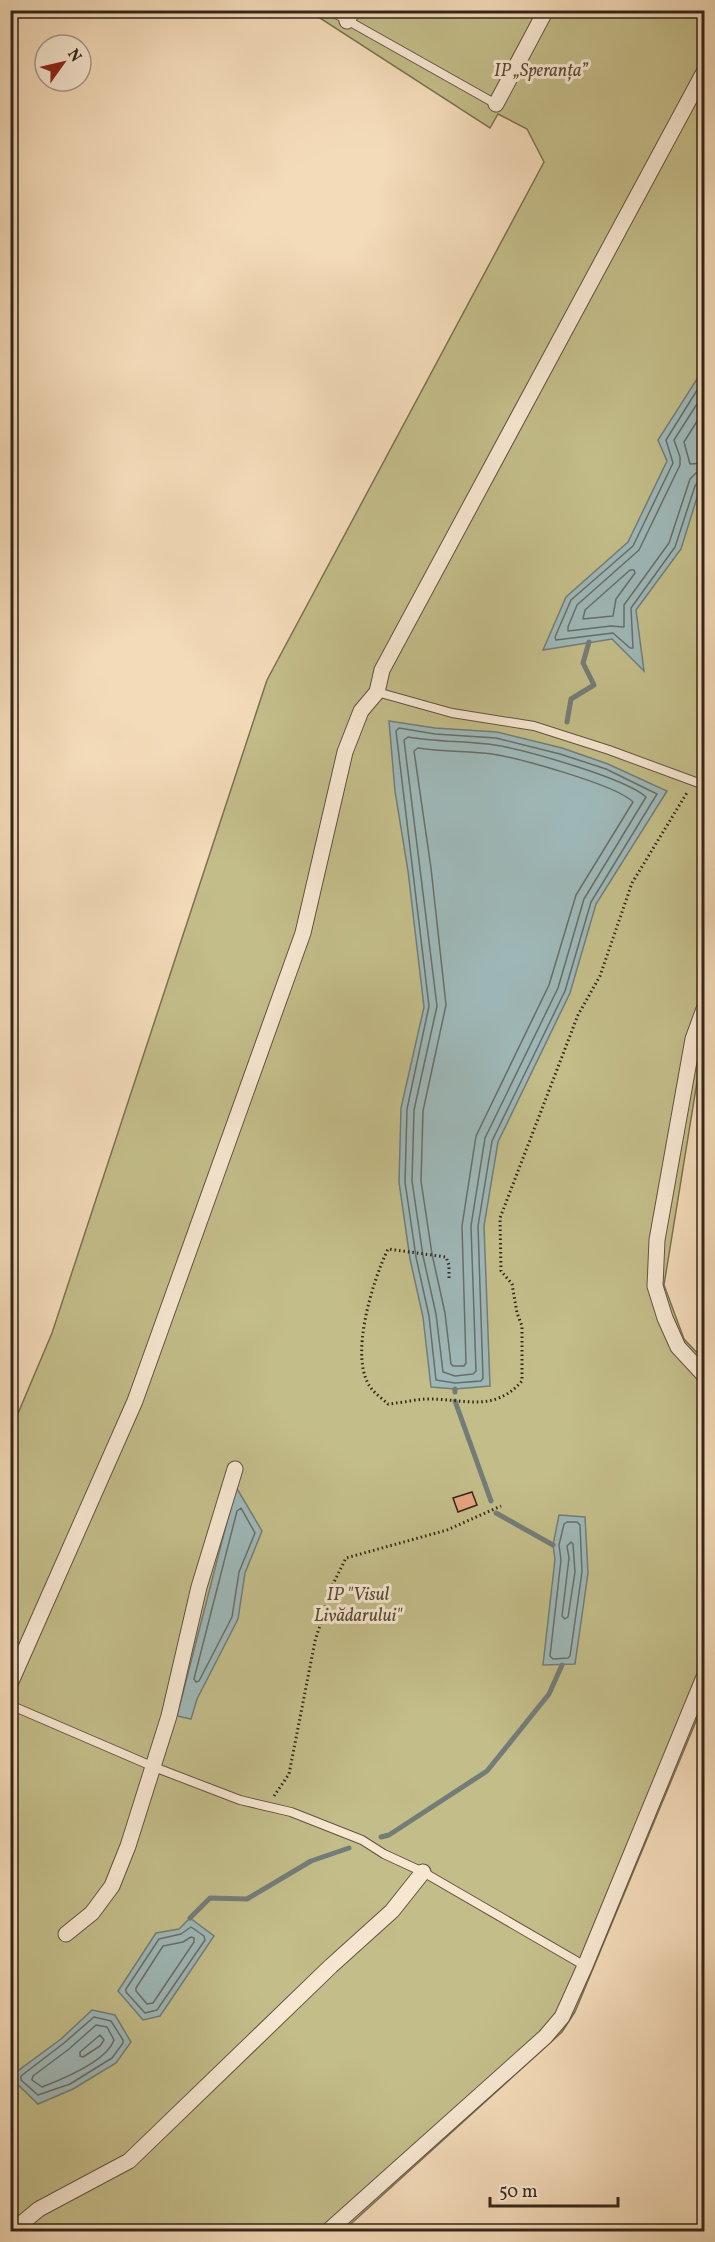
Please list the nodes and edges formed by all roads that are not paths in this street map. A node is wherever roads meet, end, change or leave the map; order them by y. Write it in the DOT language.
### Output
graph roads {
  1 [pos="329,10"];
  2 [pos="546,10"];
  3 [pos="350,16"];
  4 [pos="705,72"];
  5 [pos="496,104"];
  6 [pos="377,692"];
  7 [pos="705,785"];
  8 [pos="705,1009"];
  9 [pos="705,1375"];
  10 [pos="235,1469"];
  11 [pos="705,1677"];
  12 [pos="10,1684"];
  13 [pos="10,1705"];
  14 [pos="154,1767"];
  15 [pos="423,1872"];
  16 [pos="66,1934"];
  17 [pos="585,1966"];
  18 [pos="11,2232"];
  19 [pos="327,2232"];
  1 -- 3 [label="lane"];
  2 -- 5 [label="street"];
  3 -- 5 [label="lane"];
  4 -- 6 [label="street"];
  6 -- 7 [label="lane"];
  6 -- 12 [label="street"];
  8 -- 9 [label="street"];
  10 -- 14 [label="street"];
  11 -- 17 [label="street"];
  13 -- 14 [label="lane"];
  14 -- 15 [label="lane"];
  14 -- 16 [label="street"];
  15 -- 17 [label="lane"];
  15 -- 18 [label="street"];
  17 -- 19 [label="street"];
}
